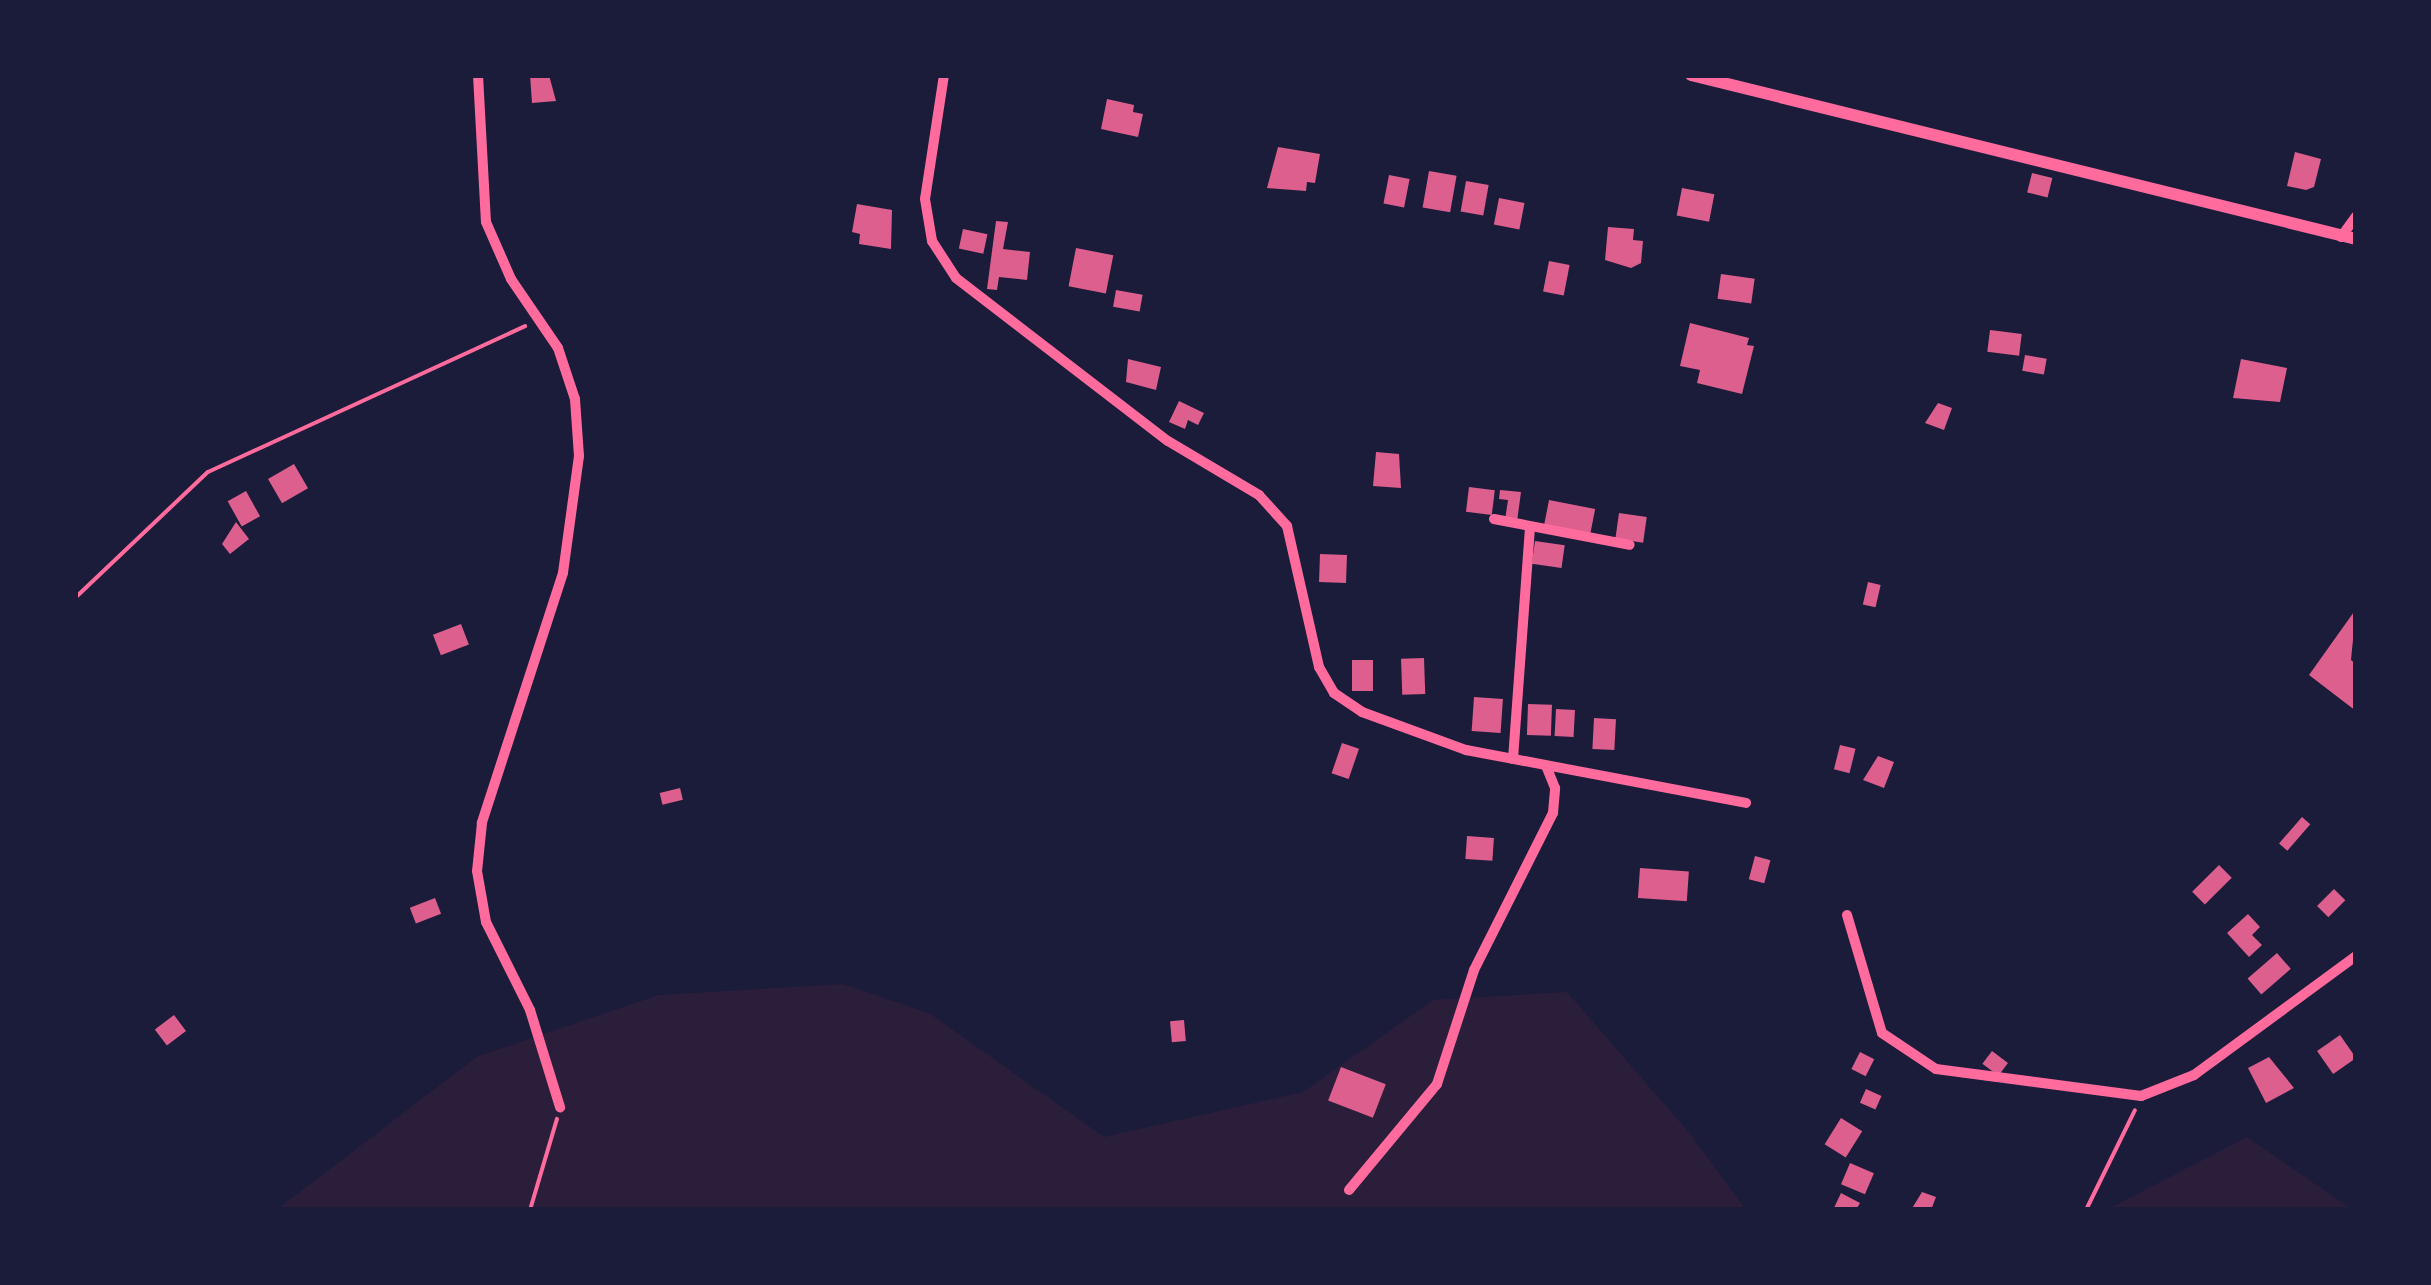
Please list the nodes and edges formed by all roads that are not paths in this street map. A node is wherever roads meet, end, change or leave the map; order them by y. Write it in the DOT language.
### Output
graph roads {
  1 [pos="478,75"];
  2 [pos="944,75"];
  3 [pos="1692,75"];
  4 [pos="2356,216"];
  5 [pos="2349,238"];
  6 [pos="1494,519"];
  7 [pos="1530,530"];
  8 [pos="1630,545"];
  9 [pos="1513,759"];
  10 [pos="1545,765"];
  11 [pos="1746,803"];
  12 [pos="1847,915"];
  13 [pos="2356,956"];
  14 [pos="560,1106"];
  15 [pos="1349,1190"];
  1 -- 14 [label="street"];
  2 -- 9 [label="street"];
  3 -- 5 [label="street"];
  4 -- 5 [label="street"];
  6 -- 7 [label="street"];
  7 -- 8 [label="street"];
  7 -- 9 [label="street"];
  9 -- 10 [label="street"];
  10 -- 11 [label="street"];
  10 -- 15 [label="street"];
  12 -- 13 [label="street"];
}
